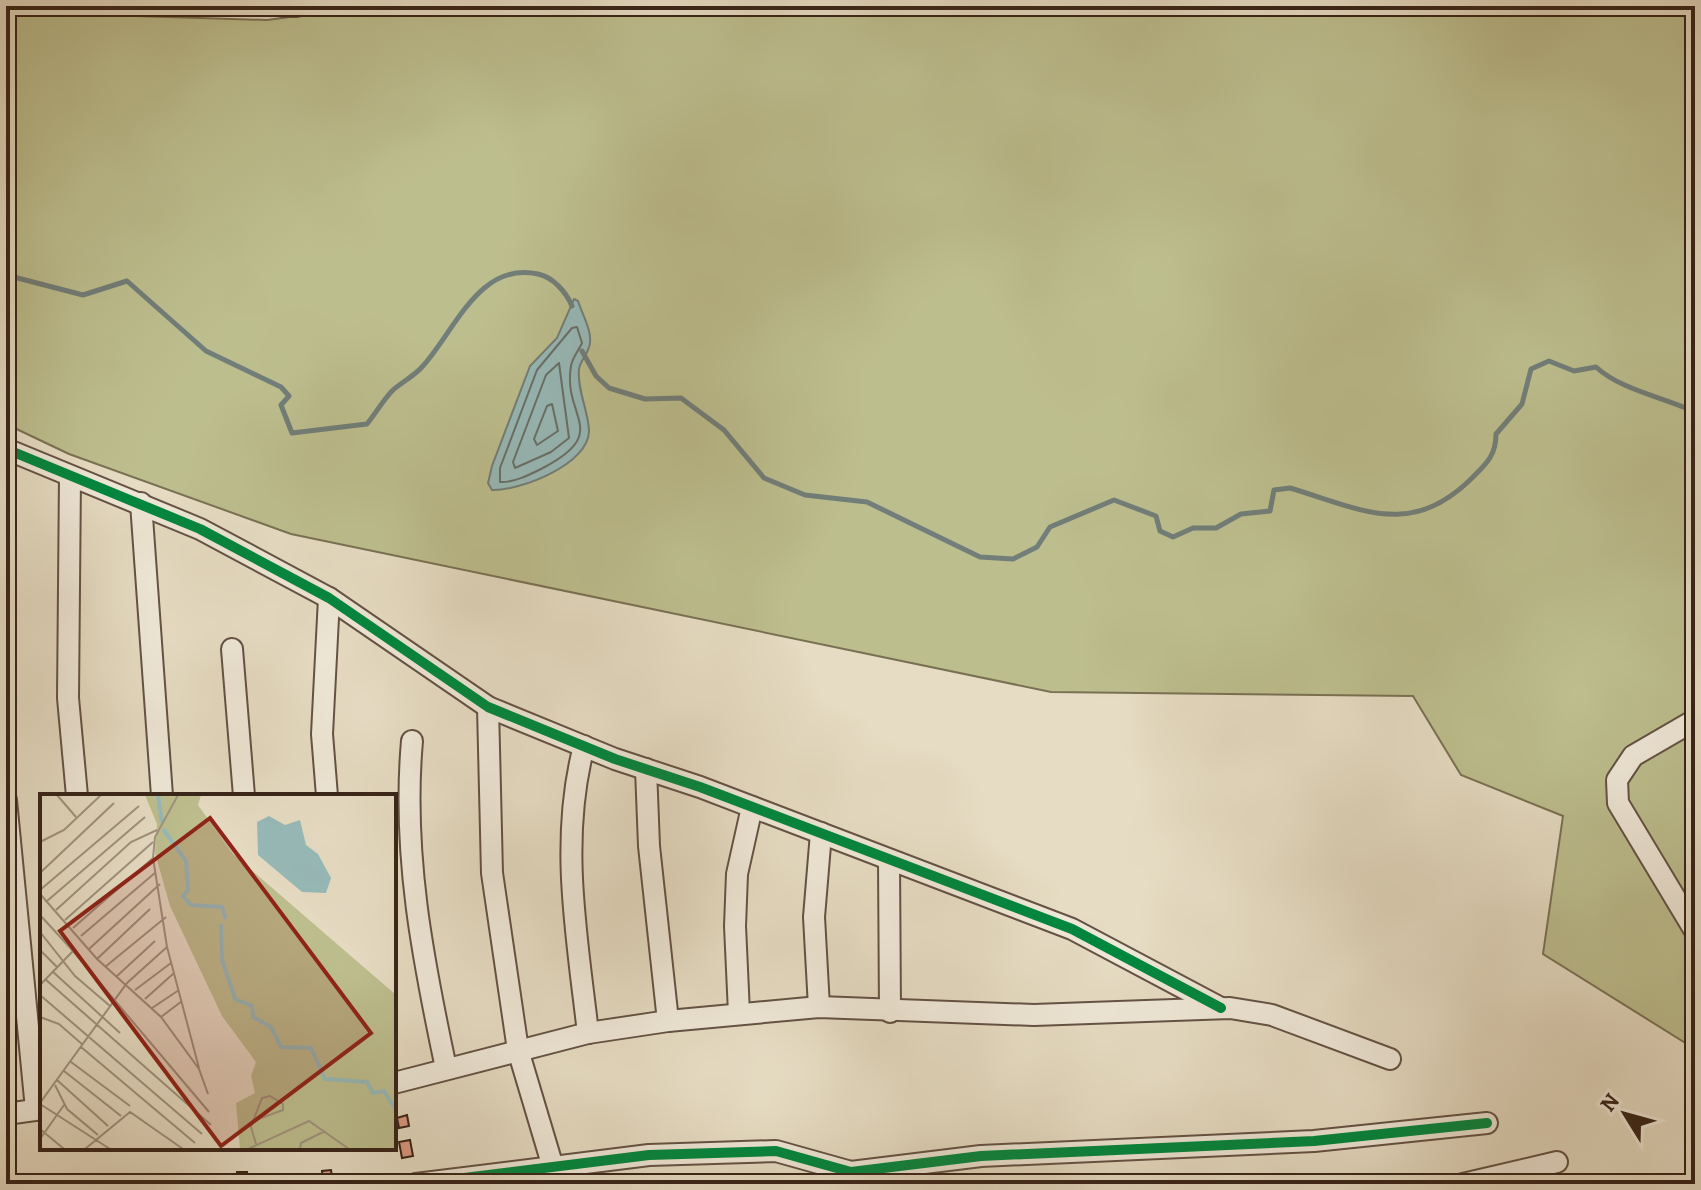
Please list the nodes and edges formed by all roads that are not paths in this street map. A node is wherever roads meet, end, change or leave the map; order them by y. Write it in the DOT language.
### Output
graph roads {
  1 [pos="284,6"];
  2 [pos="296,6"];
  3 [pos="6,449"];
  4 [pos="70,476"];
  5 [pos="141,503"];
  6 [pos="329,598"];
  7 [pos="232,649"];
  8 [pos="488,707"];
  9 [pos="1695,720"];
  10 [pos="412,741"];
  11 [pos="584,746"];
  12 [pos="646,769"];
  13 [pos="77,794"];
  14 [pos="162,794"];
  15 [pos="244,794"];
  16 [pos="327,794"];
  17 [pos="6,800"];
  18 [pos="752,807"];
  19 [pos="821,833"];
  20 [pos="889,860"];
  21 [pos="1695,931"];
  22 [pos="819,1007"];
  23 [pos="1221,1008"];
  24 [pos="890,1012"];
  25 [pos="739,1013"];
  26 [pos="668,1021"];
  27 [pos="588,1033"];
  28 [pos="518,1050"];
  29 [pos="1390,1059"];
  30 [pos="446,1068"];
  31 [pos="396,1082"];
  32 [pos="39,1109"];
  33 [pos="6,1114"];
  34 [pos="1487,1123"];
  35 [pos="1557,1162"];
  36 [pos="555,1176"];
  37 [pos="416,1184"];
  38 [pos="1463,1184"];
  1 -- 2 [label="street"];
  3 -- 4 [label="street"];
  4 -- 5 [label="street"];
  4 -- 13 [label="street"];
  5 -- 6 [label="street"];
  5 -- 14 [label="street"];
  6 -- 8 [label="street"];
  6 -- 16 [label="street"];
  7 -- 15 [label="street"];
  8 -- 11 [label="street"];
  8 -- 28 [label="street"];
  9 -- 21 [label="street"];
  10 -- 30 [label="street"];
  11 -- 12 [label="street"];
  11 -- 27 [label="street"];
  12 -- 18 [label="street"];
  12 -- 26 [label="street"];
  17 -- 32 [label="street"];
  18 -- 19 [label="street"];
  18 -- 25 [label="street"];
  19 -- 20 [label="street"];
  19 -- 22 [label="street"];
  20 -- 23 [label="street"];
  20 -- 24 [label="street"];
  22 -- 24 [label="street"];
  22 -- 25 [label="street"];
  23 -- 24 [label="street"];
  23 -- 29 [label="street"];
  25 -- 26 [label="street"];
  26 -- 27 [label="street"];
  27 -- 28 [label="street"];
  28 -- 30 [label="street"];
  28 -- 36 [label="street"];
  30 -- 31 [label="street"];
  32 -- 33 [label="street"];
  34 -- 36 [label="street"];
  35 -- 38 [label="street"];
  36 -- 37 [label="street"];
}
